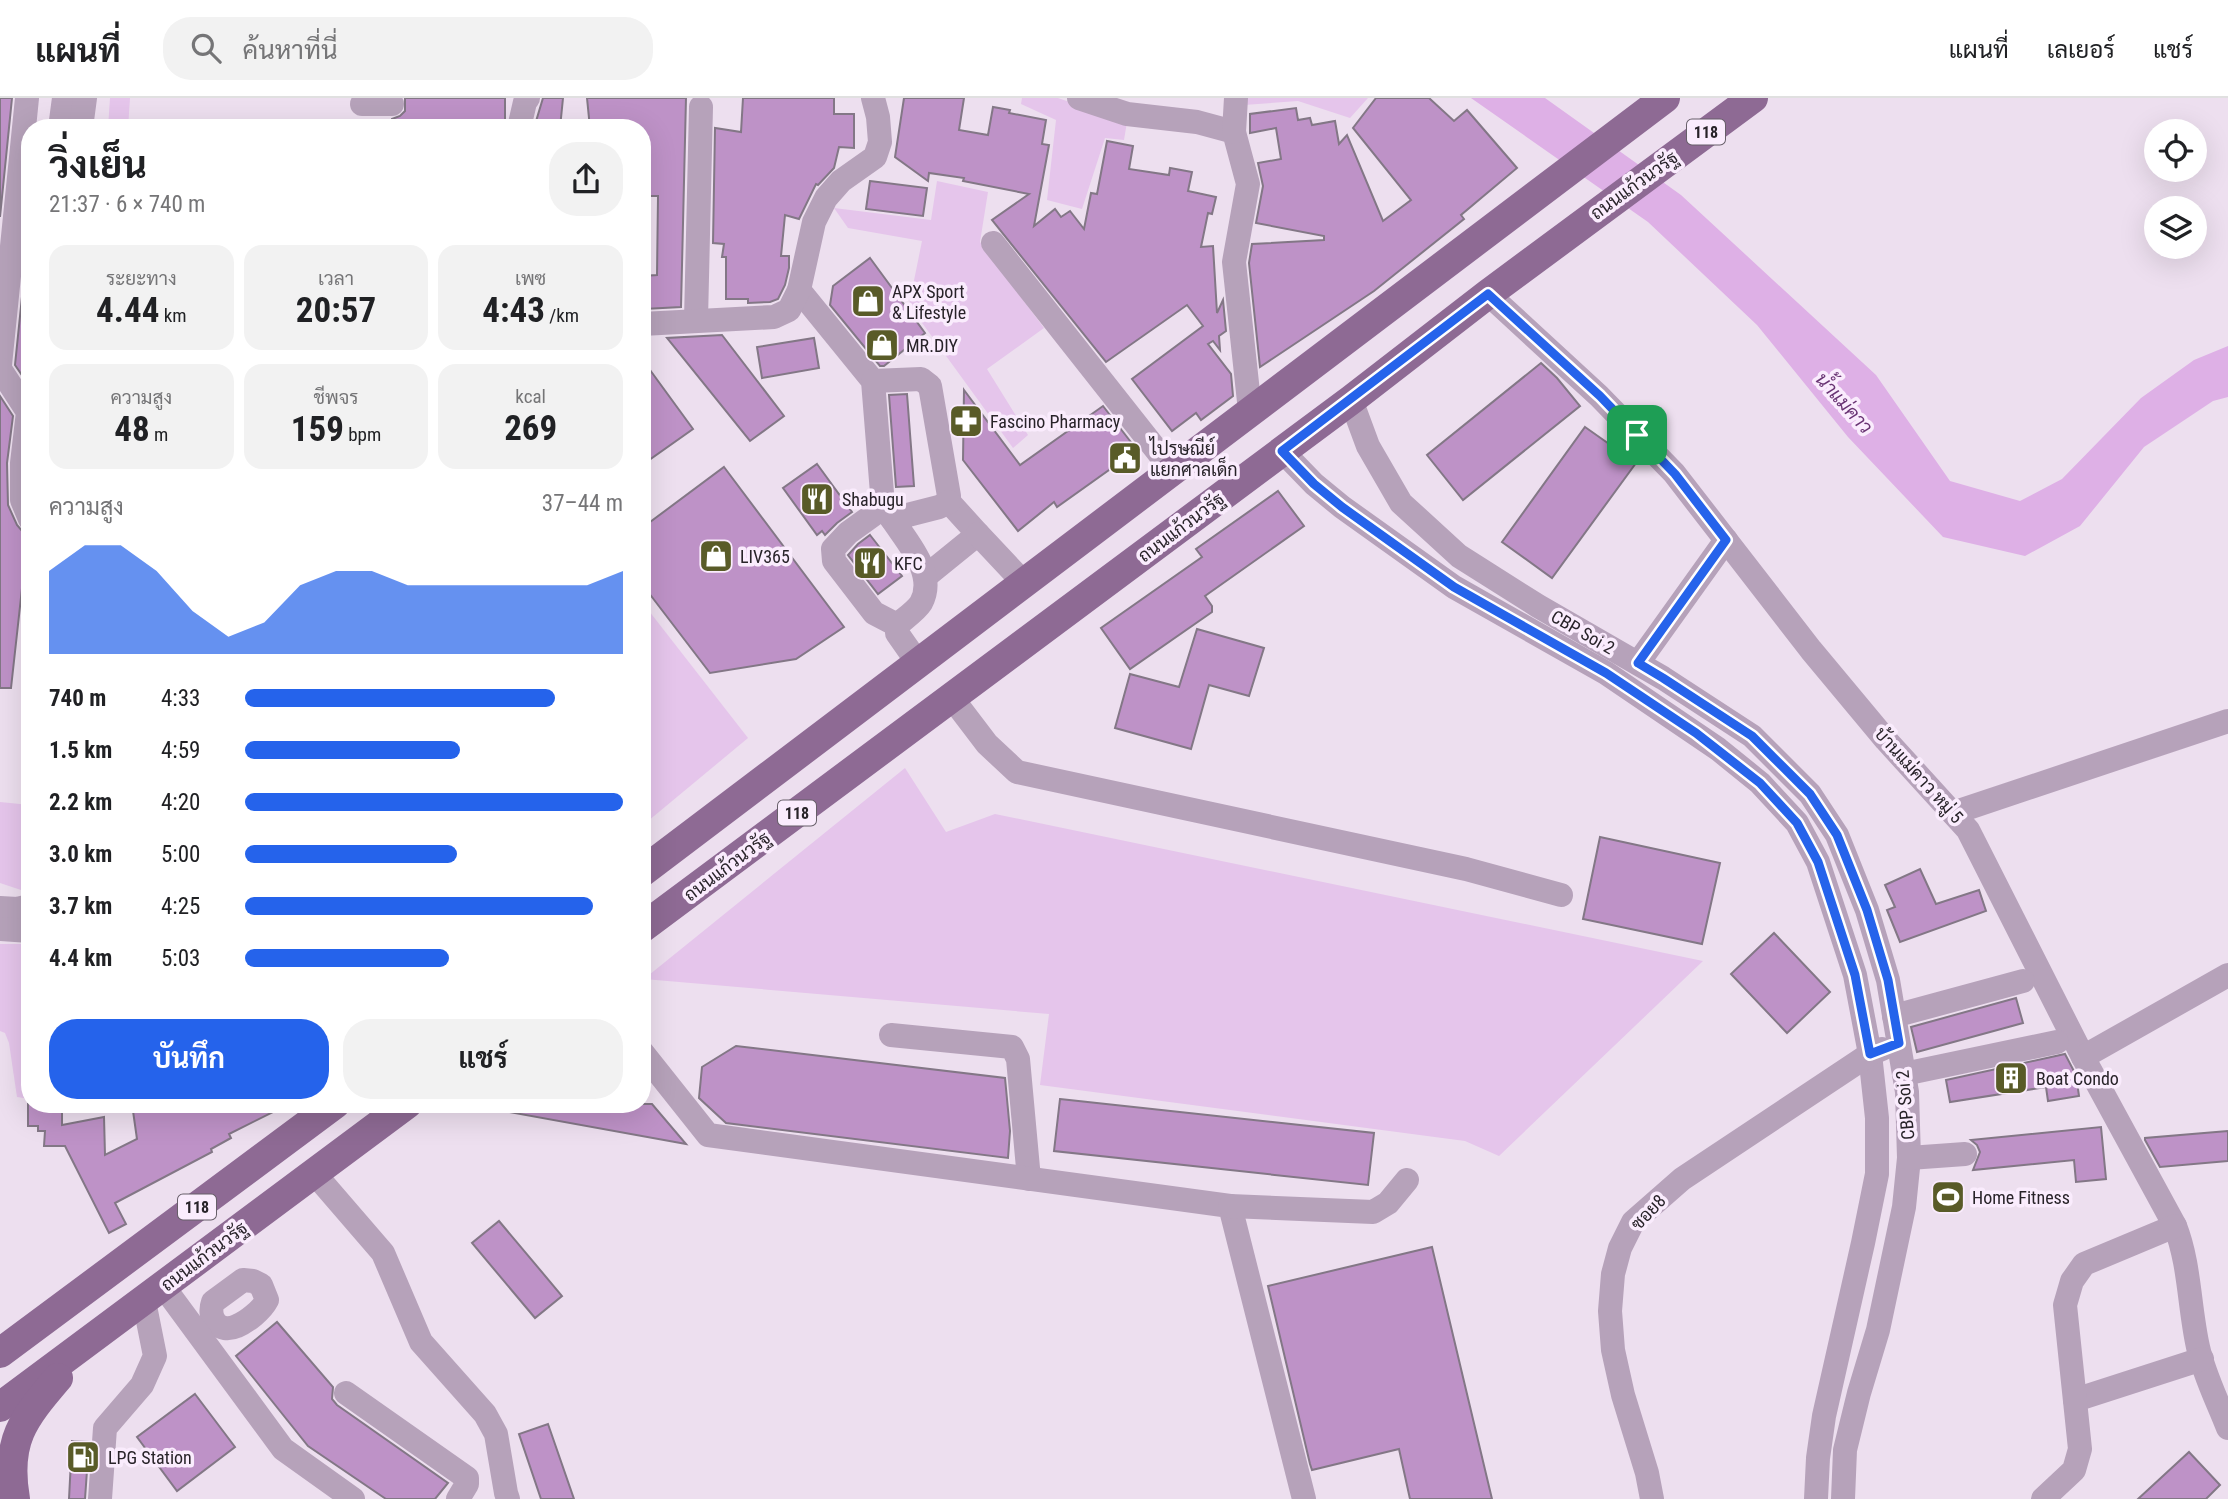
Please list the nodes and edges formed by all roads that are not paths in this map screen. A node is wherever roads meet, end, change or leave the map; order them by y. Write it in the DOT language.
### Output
graph roads {
  1 [pos="27,98"];
  2 [pos="64,98"];
  3 [pos="85,98"];
  4 [pos="528,98"];
  5 [pos="873,98"];
  6 [pos="1079,98"];
  7 [pos="1236,98"];
  8 [pos="1665,98"];
  9 [pos="1752,98"];
  10 [pos="392,104"];
  11 [pos="701,107"];
  12 [pos="362,110"];
  13 [pos="25,119"];
  14 [pos="61,119"];
  15 [pos="82,119"];
  16 [pos="521,119"];
  17 [pos="1234,132"];
  18 [pos="21,158"];
  19 [pos="993,243"];
  20 [pos="799,290"];
  21 [pos="1488,294"];
  22 [pos="696,320"];
  23 [pos="651,323"];
  24 [pos="0,367"];
  25 [pos="873,382"];
  26 [pos="21,395"];
  27 [pos="1351,400"];
  28 [pos="1250,411"];
  29 [pos="1282,451"];
  30 [pos="1173,471"];
  31 [pos="949,502"];
  32 [pos="888,513"];
  33 [pos="1412,513"];
  34 [pos="978,534"];
  35 [pos="1726,540"];
  36 [pos="1393,543"];
  37 [pos="926,576"];
  38 [pos="1024,583"];
  39 [pos="897,625"];
  40 [pos="918,663"];
  41 [pos="1638,663"];
  42 [pos="952,698"];
  43 [pos="2228,721"];
  44 [pos="1953,813"];
  45 [pos="651,865"];
  46 [pos="1561,895"];
  47 [pos="0,908"];
  48 [pos="21,908"];
  49 [pos="651,922"];
  50 [pos="0,929"];
  51 [pos="21,930"];
  52 [pos="2228,975"];
  53 [pos="2023,981"];
  54 [pos="1894,1016"];
  55 [pos="891,1035"];
  56 [pos="2057,1042"];
  57 [pos="1899,1043"];
  58 [pos="1870,1054"];
  59 [pos="2083,1057"];
  60 [pos="651,1063"];
  61 [pos="1904,1074"];
  62 [pos="323,1113"];
  63 [pos="395,1113"];
  64 [pos="1965,1154"];
  65 [pos="1909,1158"];
  66 [pos="314,1173"];
  67 [pos="1029,1179"];
  68 [pos="1407,1180"];
  69 [pos="1230,1206"];
  70 [pos="2175,1226"];
  71 [pos="153,1293"];
  72 [pos="59,1310"];
  73 [pos="0,1330"];
  74 [pos="90,1340"];
  75 [pos="0,1353"];
  76 [pos="2202,1359"];
  77 [pos="346,1393"];
  78 [pos="2075,1400"];
  79 [pos="0,1407"];
  80 [pos="2228,1428"];
  81 [pos="15,1499"];
  82 [pos="100,1499"];
  83 [pos="353,1499"];
  84 [pos="458,1499"];
  85 [pos="508,1499"];
  86 [pos="1304,1499"];
  87 [pos="1652,1499"];
  88 [pos="1816,1499"];
  89 [pos="1843,1499"];
  90 [pos="2043,1499"];
  1 -- 13 [label="street"];
  2 -- 14 [label="street"];
  3 -- 15 [label="street"];
  4 -- 16 [label="street"];
  5 -- 20 [label="street"];
  6 -- 17 [label="street"];
  7 -- 17 [label="street"];
  8 -- 28 [label="main road, 118"];
  9 -- 21 [label="main road, ถนนแก้วนวรัฐ / 118"];
  10 -- 12 [label="street"];
  11 -- 22 [label="street"];
  17 -- 28 [label="street"];
  18 -- 24 [label="street"];
  19 -- 30 [label="street"];
  20 -- 22 [label="street"];
  20 -- 25 [label="street"];
  21 -- 27 [label="main road, ถนนแก้วนวรัฐ / 118"];
  21 -- 35 [label="street, บ้านแม่คาว หมู่ 5"];
  22 -- 23 [label="street"];
  24 -- 26 [label="street"];
  25 -- 31 [label="street"];
  25 -- 32 [label="street"];
  27 -- 29 [label="main road, ถนนแก้วนวรัฐ / 118"];
  27 -- 33 [label="street, CBP Soi 2"];
  28 -- 30 [label="main road, 118"];
  29 -- 36 [label="street, CBP Soi 2"];
  29 -- 42 [label="main road, ถนนแก้วนวรัฐ / 118"];
  30 -- 38 [label="main road, 118"];
  31 -- 32 [label="street"];
  31 -- 34 [label="street"];
  32 -- 37 [label="street"];
  32 -- 39 [label="street"];
  33 -- 36 [label="street"];
  33 -- 41 [label="street, CBP Soi 2"];
  34 -- 37 [label="street"];
  34 -- 38 [label="street"];
  35 -- 41 [label="street"];
  35 -- 44 [label="street, บ้านแม่คาว หมู่ 5"];
  36 -- 58 [label="street, CBP Soi 2"];
  37 -- 39 [label="street"];
  38 -- 40 [label="main road, 118"];
  39 -- 40 [label="street"];
  40 -- 42 [label="main road"];
  40 -- 45 [label="main road, 118"];
  41 -- 54 [label="street, CBP Soi 2"];
  42 -- 46 [label="street"];
  42 -- 49 [label="main road, ถนนแก้วนวรัฐ / 118"];
  43 -- 44 [label="street"];
  44 -- 59 [label="street, บ้านแม่คาว หมู่ 5"];
  47 -- 48 [label="street"];
  50 -- 51 [label="street"];
  52 -- 59 [label="street"];
  53 -- 54 [label="street"];
  54 -- 57 [label="street, CBP Soi 2"];
  55 -- 67 [label="street"];
  56 -- 61 [label="street"];
  57 -- 58 [label="street, ซอย8"];
  57 -- 61 [label="street, CBP Soi 2"];
  58 -- 87 [label="street, ซอย8"];
  58 -- 88 [label="street, CBP Soi 2"];
  59 -- 70 [label="street, บ้านแม่คาว หมู่ 5"];
  60 -- 67 [label="street"];
  61 -- 65 [label="street, CBP Soi 2"];
  62 -- 72 [label="main road, 118"];
  63 -- 66 [label="main road, ถนนแก้วนวรัฐ / 118"];
  64 -- 65 [label="street"];
  65 -- 89 [label="street, CBP Soi 2"];
  66 -- 71 [label="main road, ถนนแก้วนวรัฐ / 118"];
  66 -- 85 [label="street"];
  67 -- 69 [label="street"];
  68 -- 69 [label="street"];
  69 -- 86 [label="street"];
  70 -- 76 [label="street, บ้านแม่คาว หมู่ 5"];
  70 -- 78 [label="street"];
  71 -- 74 [label="main road, ถนนแก้วนวรัฐ / 118"];
  71 -- 82 [label="street"];
  71 -- 83 [label="street"];
  72 -- 73 [label="main road"];
  72 -- 75 [label="main road, 118"];
  74 -- 79 [label="main road, ถนนแก้วนวรัฐ / 118"];
  74 -- 81 [label="main road"];
  76 -- 78 [label="street"];
  76 -- 80 [label="street, บ้านแม่คาว หมู่ 5"];
  77 -- 84 [label="street"];
  78 -- 90 [label="street"];
}
